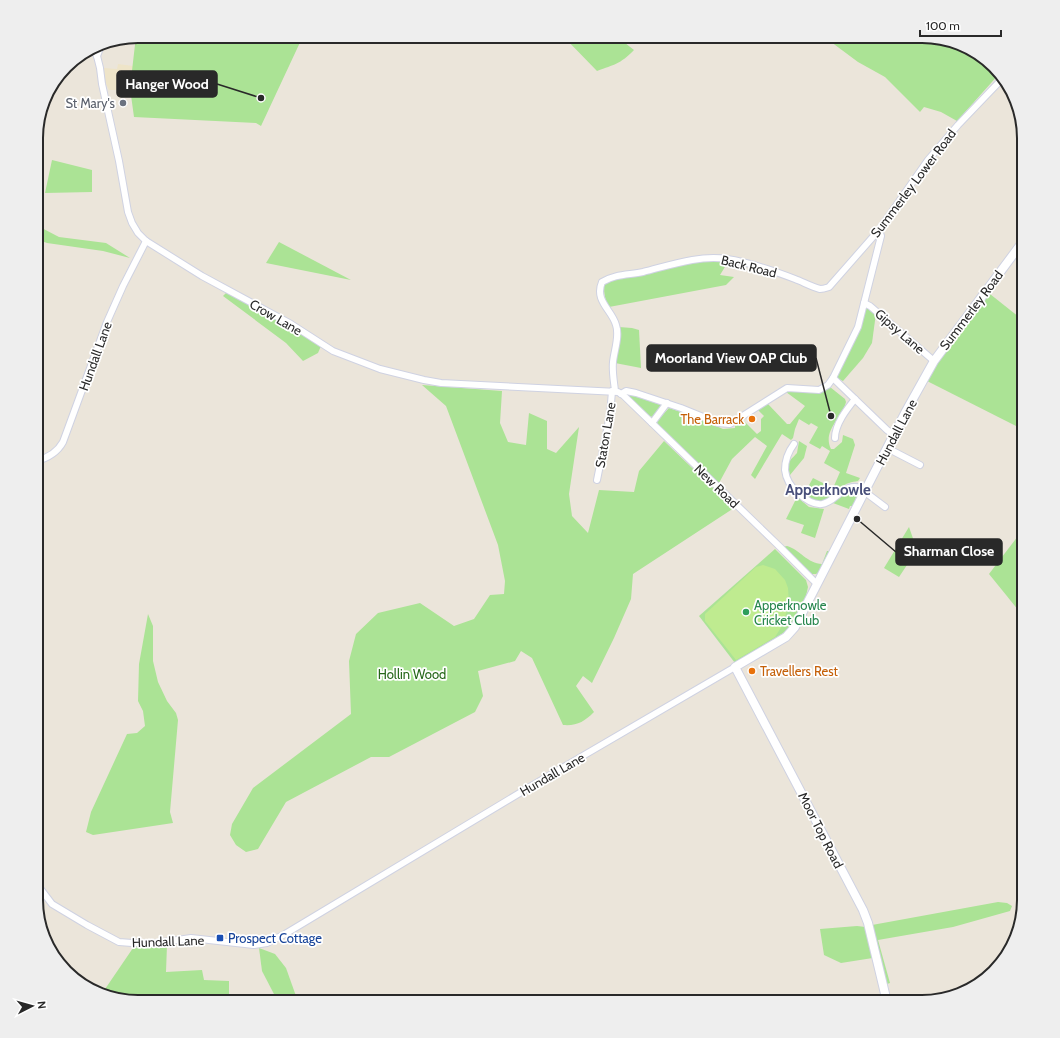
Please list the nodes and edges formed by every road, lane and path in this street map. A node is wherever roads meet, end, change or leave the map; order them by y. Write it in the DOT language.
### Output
graph roads {
  1 [pos="99,52"];
  2 [pos="97,56"];
  3 [pos="999,83"];
  4 [pos="879,230"];
  5 [pos="146,241"];
  6 [pos="1017,249"];
  7 [pos="602,282"];
  8 [pos="825,289"];
  9 [pos="864,304"];
  10 [pos="934,360"];
  11 [pos="833,378"];
  12 [pos="616,392"];
  13 [pos="855,398"];
  14 [pos="667,403"];
  15 [pos="652,423"];
  16 [pos="894,435"];
  17 [pos="835,438"];
  18 [pos="794,448"];
  19 [pos="887,448"];
  20 [pos="43,458"];
  21 [pos="920,465"];
  22 [pos="597,480"];
  23 [pos="865,491"];
  24 [pos="885,507"];
  25 [pos="817,584"];
  26 [pos="735,667"];
  27 [pos="43,892"];
  28 [pos="885,995"];
  1 -- 2 [label="street"];
  2 -- 5 [label="street, Crow Lane"];
  3 -- 4 [label="street, Summerley Lower Road"];
  4 -- 8 [label="street, Summerley Lower Road"];
  4 -- 9 [label="street"];
  5 -- 12 [label="street, Crow Lane"];
  5 -- 20 [label="street, Hundall Lane"];
  6 -- 10 [label="street, Summerley Road"];
  7 -- 8 [label="street, Back Road"];
  7 -- 12 [label="street, Staton Lane"];
  9 -- 10 [label="street, Gipsy Lane"];
  9 -- 11 [label="street"];
  10 -- 16 [label="street, Hundall Lane"];
  11 -- 13 [label="street"];
  11 -- 14 [label="street, Crow Lane"];
  12 -- 14 [label="street, Crow Lane"];
  12 -- 15 [label="street, New Road"];
  12 -- 22 [label="street, Staton Lane"];
  13 -- 16 [label="street"];
  13 -- 17 [label="street"];
  14 -- 15 [label="street"];
  15 -- 25 [label="street, New Road"];
  16 -- 19 [label="street, Hundall Lane"];
  18 -- 23 [label="street"];
  19 -- 21 [label="street"];
  19 -- 23 [label="street, Hundall Lane"];
  23 -- 24 [label="street"];
  23 -- 25 [label="street, Hundall Lane"];
  25 -- 26 [label="street, Hundall Lane"];
  26 -- 27 [label="street, Hundall Lane"];
  26 -- 28 [label="street, Moor Top Road"];
}
